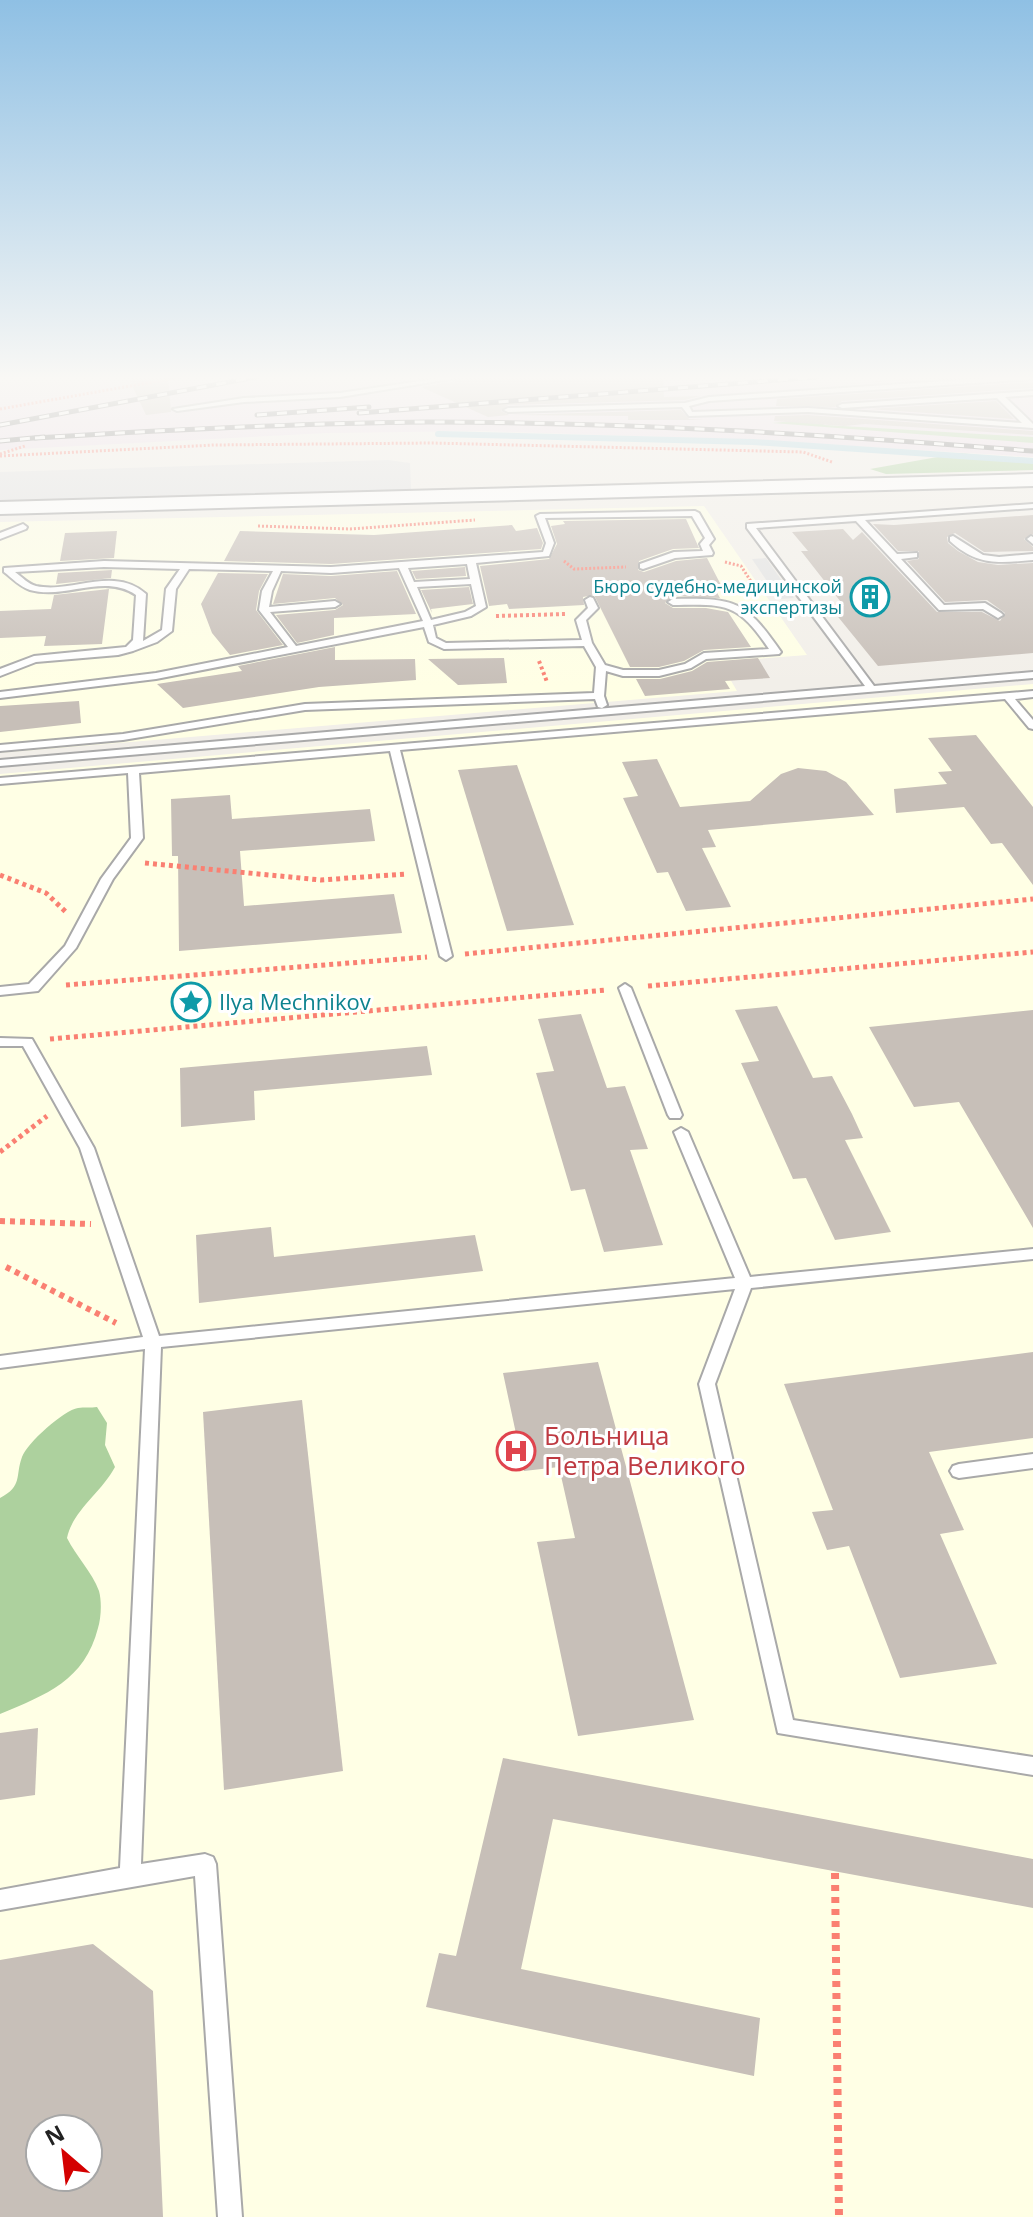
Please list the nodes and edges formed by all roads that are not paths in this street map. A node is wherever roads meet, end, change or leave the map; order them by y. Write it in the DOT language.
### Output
graph roads {
  1 [pos="1015,480"];
  2 [pos="1033,490"];
  3 [pos="1033,506"];
  4 [pos="1,507"];
  5 [pos="858,518"];
  6 [pos="23,527"];
  7 [pos="0,536"];
  8 [pos="953,539"];
  9 [pos="914,555"];
  10 [pos="894,557"];
  11 [pos="1033,557"];
  12 [pos="471,561"];
  13 [pos="643,566"];
  14 [pos="403,567"];
  15 [pos="4,568"];
  16 [pos="185,568"];
  17 [pos="277,571"];
  18 [pos="475,581"];
  19 [pos="412,585"];
  20 [pos="590,600"];
  21 [pos="673,602"];
  22 [pos="335,604"];
  23 [pos="264,610"];
  24 [pos="998,615"];
  25 [pos="428,623"];
  26 [pos="587,643"];
  27 [pos="129,649"];
  28 [pos="294,649"];
  29 [pos="601,667"];
  30 [pos="0,673"];
  31 [pos="1033,675"];
  32 [pos="778,681"];
  33 [pos="871,688"];
  34 [pos="1033,694"];
  35 [pos="0,695"];
  36 [pos="787,695"];
  37 [pos="599,696"];
  38 [pos="1007,696"];
  39 [pos="604,711"];
  40 [pos="1033,726"];
  41 [pos="394,747"];
  42 [pos="0,748"];
  43 [pos="0,763"];
  44 [pos="133,770"];
  45 [pos="0,781"];
  46 [pos="446,956"];
  47 [pos="625,988"];
  48 [pos="0,991"];
  49 [pos="0,1042"];
  50 [pos="1033,1254"];
  51 [pos="745,1283"];
  52 [pos="153,1342"];
  53 [pos="0,1362"];
  54 [pos="1033,1461"];
  55 [pos="959,1471"];
  56 [pos="1033,1766"];
  57 [pos="130,1876"];
  58 [pos="0,1900"];
  59 [pos="230,2217"];
  1 -- 4 [label="street"];
  2 -- 4 [label="street"];
  3 -- 5 [label="lane"];
  5 -- 10 [label="lane"];
  5 -- 33 [label="lane"];
  6 -- 7 [label="lane"];
  8 -- 11 [label="lane"];
  9 -- 10 [label="lane"];
  10 -- 24 [label="lane"];
  12 -- 13 [label="lane"];
  12 -- 14 [label="lane"];
  12 -- 18 [label="lane"];
  14 -- 17 [label="lane"];
  14 -- 19 [label="lane"];
  15 -- 16 [label="lane"];
  15 -- 27 [label="lane"];
  16 -- 17 [label="lane"];
  16 -- 27 [label="lane"];
  17 -- 23 [label="lane"];
  18 -- 19 [label="lane"];
  18 -- 25 [label="lane"];
  19 -- 25 [label="lane"];
  20 -- 26 [label="lane"];
  21 -- 29 [label="lane"];
  22 -- 23 [label="lane"];
  23 -- 28 [label="lane"];
  25 -- 26 [label="lane"];
  25 -- 28 [label="lane"];
  26 -- 29 [label="lane"];
  27 -- 30 [label="lane"];
  28 -- 35 [label="lane"];
  29 -- 37 [label="lane"];
  31 -- 33 [label="lane"];
  32 -- 36 [label="lane"];
  33 -- 36 [label="lane"];
  34 -- 38 [label="lane"];
  36 -- 39 [label="lane"];
  37 -- 39 [label="lane"];
  37 -- 42 [label="lane"];
  38 -- 40 [label="lane"];
  38 -- 41 [label="lane"];
  39 -- 43 [label="lane"];
  41 -- 44 [label="lane"];
  41 -- 46 [label="lane"];
  44 -- 45 [label="lane"];
  44 -- 48 [label="lane"];
  47 -- 51 [label="lane"];
  49 -- 52 [label="lane"];
  50 -- 51 [label="lane"];
  51 -- 52 [label="lane"];
  51 -- 56 [label="lane"];
  52 -- 53 [label="lane"];
  52 -- 57 [label="lane"];
  54 -- 55 [label="lane"];
  57 -- 58 [label="lane"];
  57 -- 59 [label="lane"];
}
